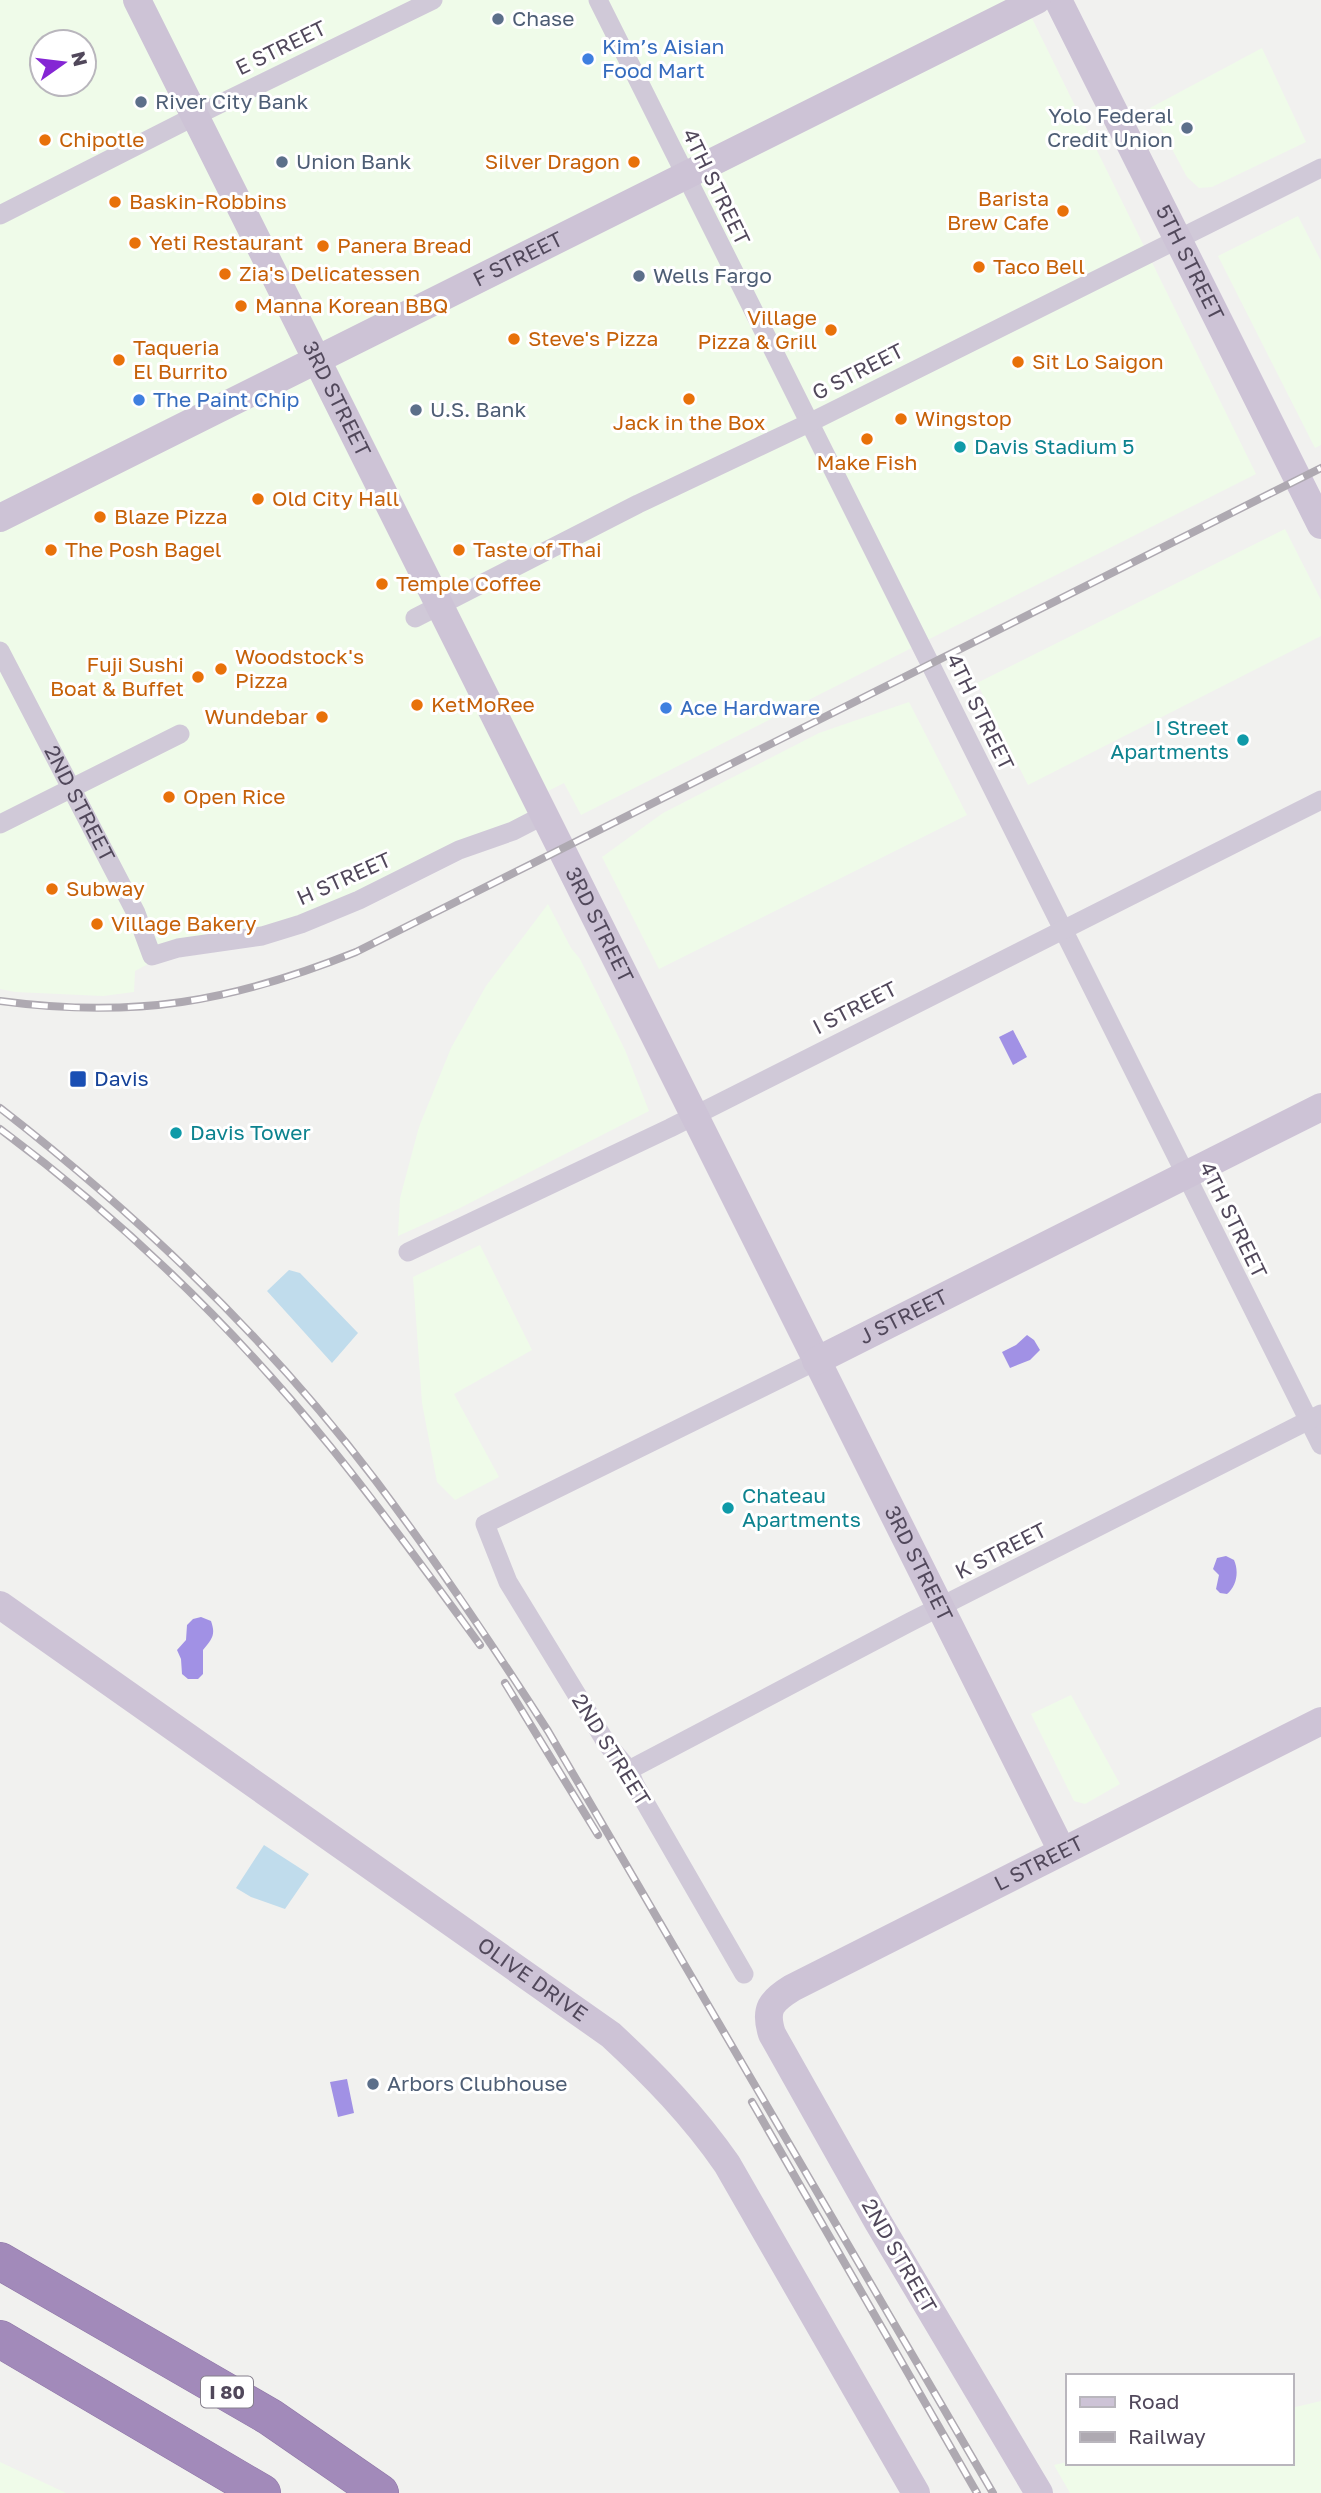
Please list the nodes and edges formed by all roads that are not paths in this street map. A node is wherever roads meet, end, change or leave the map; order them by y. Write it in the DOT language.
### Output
graph roads {
  1 [pos="137,0"];
  2 [pos="433,0"];
  3 [pos="598,0"];
  4 [pos="1037,0"];
  5 [pos="1058,0"];
  6 [pos="195,116"];
  7 [pos="1321,168"];
  8 [pos="686,176"];
  9 [pos="0,215"];
  10 [pos="1177,239"];
  11 [pos="317,360"];
  12 [pos="809,423"];
  13 [pos="0,518"];
  14 [pos="1321,525"];
  15 [pos="427,612"];
  16 [pos="0,651"];
  17 [pos="180,734"];
  18 [pos="71,790"];
  19 [pos="1321,800"];
  20 [pos="544,816"];
  21 [pos="0,824"];
  22 [pos="1063,929"];
  23 [pos="152,956"];
  24 [pos="1321,1107"];
  25 [pos="694,1115"];
  26 [pos="1185,1175"];
  27 [pos="408,1252"];
  28 [pos="816,1361"];
  29 [pos="1315,1417"];
  30 [pos="1321,1445"];
  31 [pos="485,1524"];
  32 [pos="0,1605"];
  33 [pos="940,1609"];
  34 [pos="1321,1721"];
  35 [pos="629,1770"];
  36 [pos="1062,1851"];
  37 [pos="744,1974"];
  38 [pos="767,2016"];
  39 [pos="0,2236"];
  40 [pos="0,2261"];
  41 [pos="69,2300"];
  42 [pos="0,2339"];
  43 [pos="0,2367"];
  44 [pos="261,2493"];
  45 [pos="380,2493"];
  46 [pos="916,2493"];
  47 [pos="1039,2493"];
  1 -- 6 [label="street, 3RD STREET"];
  2 -- 6 [label="street, E STREET"];
  3 -- 8 [label="street, 4TH STREET"];
  4 -- 8 [label="street, F STREET"];
  5 -- 10 [label="street, 5TH STREET"];
  6 -- 9 [label="street, E STREET"];
  6 -- 11 [label="street, 3RD STREET"];
  7 -- 10 [label="street, G STREET"];
  8 -- 11 [label="street, F STREET"];
  8 -- 12 [label="street, 4TH STREET"];
  10 -- 12 [label="street, G STREET"];
  10 -- 14 [label="street, 5TH STREET"];
  11 -- 13 [label="street, F STREET"];
  11 -- 15 [label="street, 3RD STREET"];
  12 -- 15 [label="street, G STREET"];
  12 -- 22 [label="street, 4TH STREET"];
  15 -- 20 [label="street, 3RD STREET"];
  16 -- 18 [label="street, 2ND STREET"];
  17 -- 18 [label="street"];
  18 -- 21 [label="street"];
  18 -- 23 [label="street, 2ND STREET"];
  19 -- 22 [label="street, I STREET"];
  20 -- 23 [label="street, H STREET"];
  20 -- 25 [label="street, 3RD STREET"];
  22 -- 25 [label="street, I STREET"];
  22 -- 26 [label="street, 4TH STREET"];
  24 -- 26 [label="street, J STREET"];
  25 -- 27 [label="street, I STREET"];
  25 -- 28 [label="street, 3RD STREET"];
  26 -- 28 [label="street, J STREET"];
  26 -- 29 [label="street, 4TH STREET"];
  28 -- 31 [label="street, J STREET"];
  28 -- 33 [label="street, 3RD STREET"];
  29 -- 30 [label="street, 4TH STREET"];
  29 -- 33 [label="street, K STREET"];
  31 -- 35 [label="street, 2ND STREET"];
  32 -- 46 [label="street, OLIVE DRIVE"];
  33 -- 35 [label="street, K STREET"];
  33 -- 36 [label="street, 3RD STREET"];
  34 -- 36 [label="street, L STREET"];
  35 -- 37 [label="street, 2ND STREET"];
  36 -- 38 [label="street, L STREET"];
  38 -- 47 [label="street, 2ND STREET"];
  39 -- 41 [label="highway"];
  40 -- 41 [label="highway, I 80"];
  41 -- 45 [label="highway, I 80"];
  42 -- 44 [label="highway"];
  43 -- 44 [label="highway"];
}
